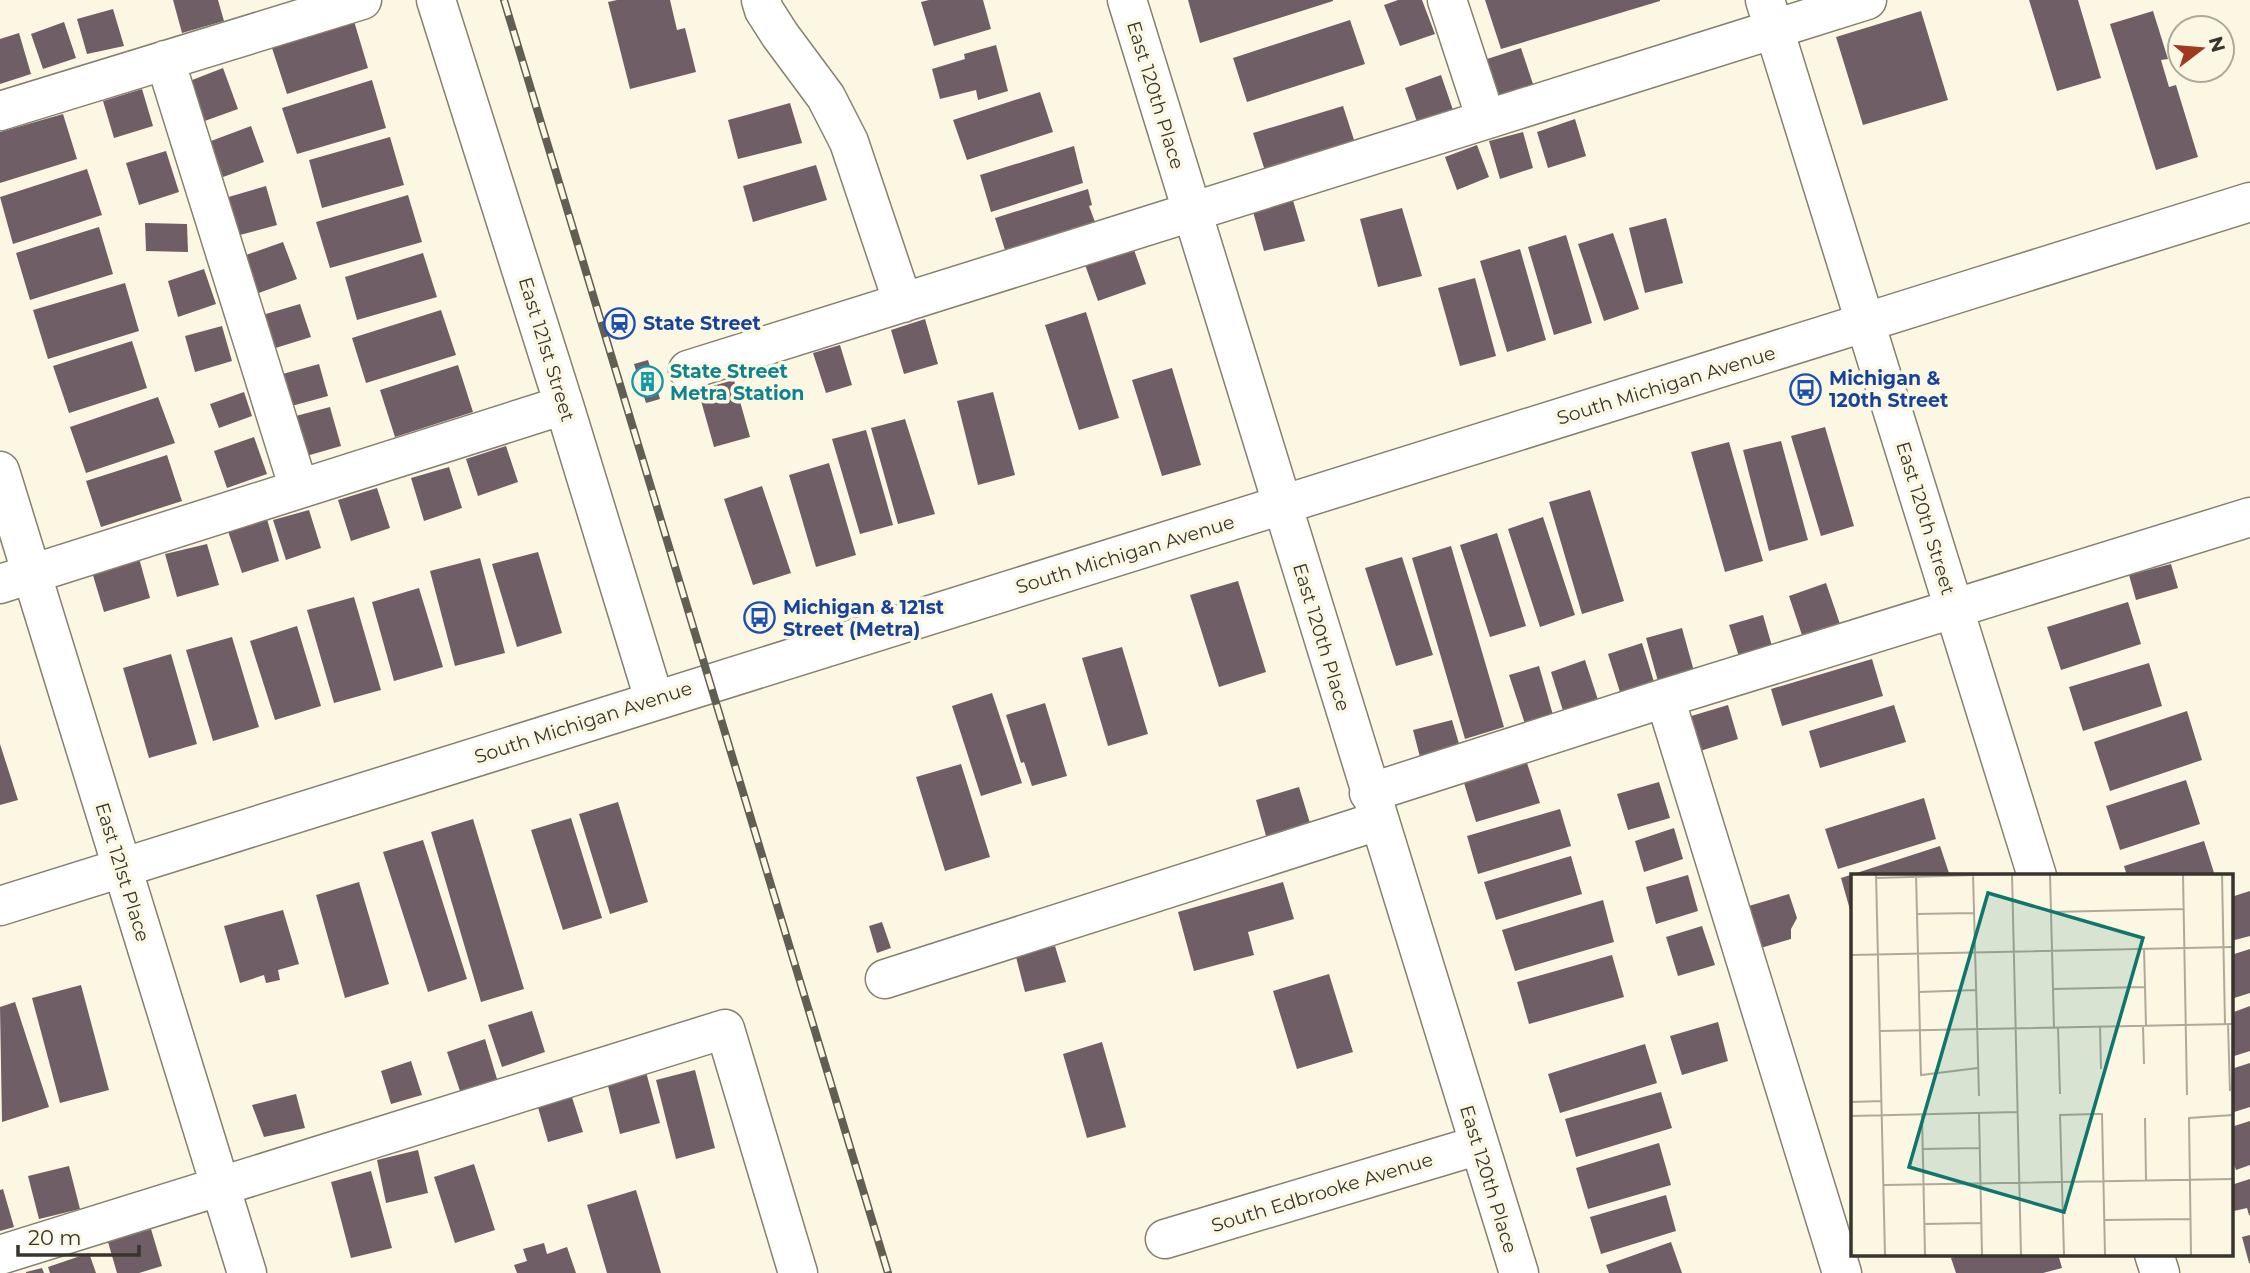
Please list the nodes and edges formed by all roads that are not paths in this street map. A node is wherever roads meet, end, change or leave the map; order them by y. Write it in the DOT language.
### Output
graph roads {
  1 [pos="362,0"];
  2 [pos="436,0"];
  3 [pos="761,0"];
  4 [pos="1127,0"];
  5 [pos="1447,0"];
  6 [pos="1867,0"];
  7 [pos="1770,14"];
  8 [pos="165,60"];
  9 [pos="0,111"];
  10 [pos="1486,120"];
  11 [pos="2250,202"];
  12 [pos="1192,212"];
  13 [pos="903,303"];
  14 [pos="1865,322"];
  15 [pos="688,370"];
  16 [pos="564,405"];
  17 [pos="0,471"];
  18 [pos="299,489"];
  19 [pos="1282,505"];
  20 [pos="2248,523"];
  21 [pos="16,579"];
  22 [pos="1954,609"];
  23 [pos="1665,698"];
  24 [pos="654,699"];
  25 [pos="1374,807"];
  26 [pos="122,868"];
  27 [pos="2036,874"];
  28 [pos="0,906"];
  29 [pos="885,979"];
  30 [pos="1479,1145"];
  31 [pos="220,1186"];
  32 [pos="1165,1239"];
  33 [pos="0,1255"];
  34 [pos="2155,1256"];
  35 [pos="247,1273"];
  36 [pos="798,1273"];
  37 [pos="1519,1273"];
  38 [pos="1842,1273"];
  39 [pos="2160,1273"];
  1 -- 8 [label="street"];
  2 -- 16 [label="street, East 121st Street"];
  3 -- 13 [label="street"];
  4 -- 12 [label="street, East 120th Place"];
  5 -- 10 [label="street"];
  6 -- 7 [label="street"];
  7 -- 10 [label="street"];
  7 -- 14 [label="street, East 120th Street"];
  8 -- 9 [label="street"];
  8 -- 18 [label="street"];
  10 -- 12 [label="street"];
  11 -- 14 [label="street, South Michigan Avenue"];
  12 -- 13 [label="street"];
  12 -- 19 [label="street, East 120th Place"];
  13 -- 15 [label="street"];
  14 -- 19 [label="street, South Michigan Avenue"];
  14 -- 22 [label="street, East 120th Street"];
  16 -- 18 [label="street"];
  16 -- 24 [label="street, East 121st Street"];
  17 -- 21 [label="street, East 121st Place"];
  18 -- 21 [label="street"];
  19 -- 24 [label="street, South Michigan Avenue"];
  19 -- 25 [label="street, East 120th Place"];
  20 -- 22 [label="street"];
  21 -- 26 [label="street, East 121st Place"];
  22 -- 23 [label="street"];
  22 -- 27 [label="street, East 120th Street"];
  23 -- 25 [label="street"];
  23 -- 38 [label="street"];
  24 -- 26 [label="street, South Michigan Avenue"];
  25 -- 29 [label="street"];
  25 -- 30 [label="street, East 120th Place"];
  26 -- 28 [label="street, South Michigan Avenue"];
  26 -- 31 [label="street, East 121st Place"];
  30 -- 32 [label="street, South Edbrooke Avenue"];
  30 -- 37 [label="street, East 120th Place"];
  31 -- 33 [label="street"];
  31 -- 35 [label="street, East 121st Place"];
  31 -- 36 [label="street"];
  34 -- 39 [label="street"];
}
